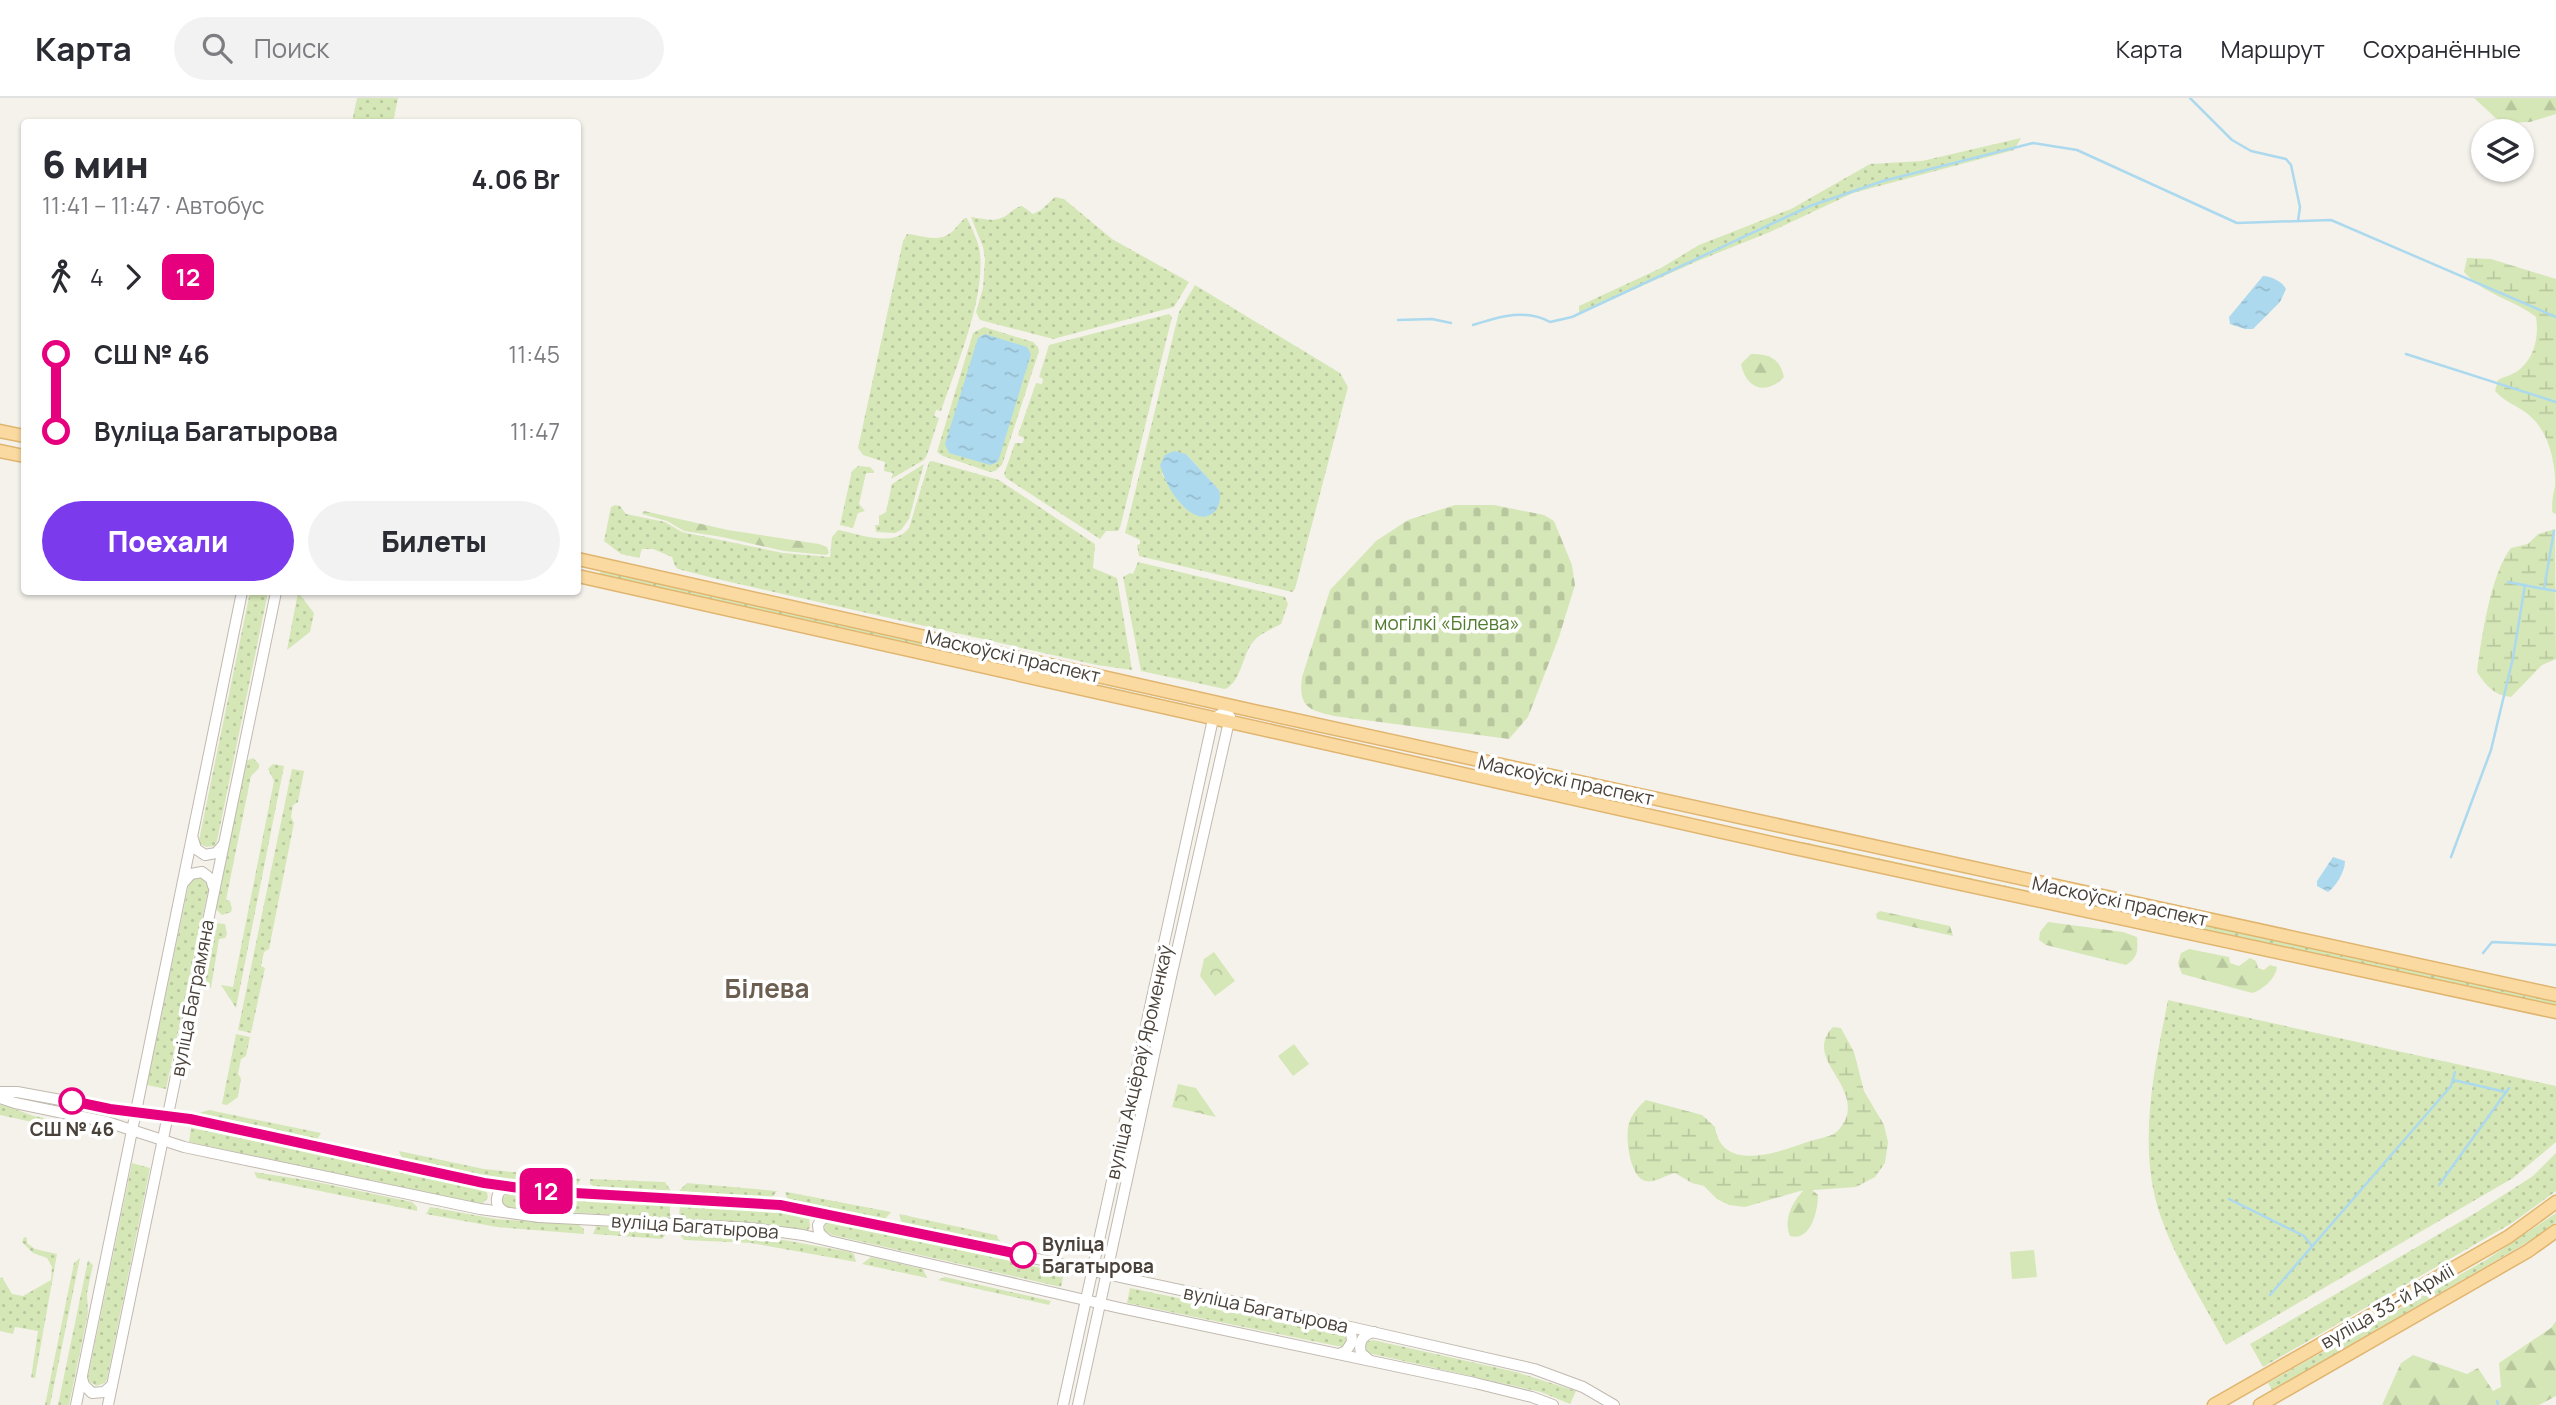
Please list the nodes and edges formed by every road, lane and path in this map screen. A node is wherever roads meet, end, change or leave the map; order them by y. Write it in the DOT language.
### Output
graph roads {
  1 [pos="0,431"];
  2 [pos="21,435"];
  3 [pos="0,451"];
  4 [pos="21,455"];
  5 [pos="583,560"];
  6 [pos="582,577"];
  7 [pos="242,595"];
  8 [pos="275,595"];
  9 [pos="1232,706"];
  10 [pos="1213,719"];
  11 [pos="1229,722"];
  12 [pos="1589,785"];
  13 [pos="1587,802"];
  14 [pos="192,838"];
  15 [pos="223,843"];
  16 [pos="184,883"];
  17 [pos="213,890"];
  18 [pos="2556,995"];
  19 [pos="2556,1012"];
  20 [pos="0,1092"];
  21 [pos="0,1097"];
  22 [pos="135,1111"];
  23 [pos="169,1116"];
  24 [pos="132,1130"];
  25 [pos="164,1141"];
  26 [pos="484,1183"];
  27 [pos="510,1186"];
  28 [pos="2556,1202"];
  29 [pos="480,1209"];
  30 [pos="807,1209"];
  31 [pos="507,1213"];
  32 [pos="832,1215"];
  33 [pos="2556,1231"];
  34 [pos="803,1235"];
  35 [pos="827,1240"];
  36 [pos="1092,1270"];
  37 [pos="1108,1274"];
  38 [pos="1086,1299"];
  39 [pos="1101,1303"];
  40 [pos="1346,1326"];
  41 [pos="1375,1332"];
  42 [pos="1339,1354"];
  43 [pos="1368,1360"];
  44 [pos="82,1374"];
  45 [pos="113,1379"];
  46 [pos="76,1405"];
  47 [pos="108,1405"];
  48 [pos="1063,1405"];
  49 [pos="1078,1405"];
  50 [pos="1553,1405"];
  51 [pos="1614,1405"];
  52 [pos="2214,1405"];
  53 [pos="2260,1405"];
  1 -- 2 [label="main road"];
  3 -- 4 [label="main road"];
  5 -- 6 [label="main road"];
  5 -- 9 [label="main road, Маскоўскі праспект"];
  6 -- 10 [label="main road, Маскоўскі праспект"];
  7 -- 14 [label="street, вуліца Баграмяна"];
  8 -- 15 [label="street, вуліца Баграмяна"];
  9 -- 10 [label="street"];
  9 -- 11 [label="street, вуліца Акцёраў Яроменкаў"];
  9 -- 12 [label="main road, Маскоўскі праспект"];
  10 -- 11 [label="main road, Маскоўскі праспект"];
  10 -- 36 [label="street, вуліца Акцёраў Яроменкаў"];
  11 -- 13 [label="main road, Маскоўскі праспект"];
  11 -- 37 [label="street, вуліца Акцёраў Яроменкаў"];
  12 -- 13 [label="main road"];
  12 -- 18 [label="main road, Маскоўскі праспект"];
  13 -- 19 [label="main road, Маскоўскі праспект"];
  14 -- 15 [label="street"];
  14 -- 16 [label="street, вуліца Баграмяна"];
  15 -- 17 [label="street, вуліца Баграмяна"];
  16 -- 17 [label="street"];
  16 -- 22 [label="street, вуліца Баграмяна"];
  17 -- 23 [label="street, вуліца Баграмяна"];
  20 -- 22 [label="street, вуліца Багатырова"];
  21 -- 24 [label="street, вуліца Багатырова"];
  22 -- 23 [label="street, вуліца Багатырова"];
  22 -- 24 [label="street, вуліца Баграмяна"];
  23 -- 25 [label="street, вуліца Баграмяна"];
  23 -- 26 [label="street, вуліца Багатырова"];
  24 -- 25 [label="street, вуліца Багатырова"];
  24 -- 44 [label="street, вуліца Баграмяна"];
  25 -- 29 [label="street, вуліца Багатырова"];
  25 -- 45 [label="street, вуліца Баграмяна"];
  26 -- 27 [label="street, вуліца Багатырова"];
  26 -- 29 [label="street"];
  27 -- 30 [label="street, вуліца Багатырова"];
  27 -- 31 [label="street"];
  28 -- 52 [label="main road, вуліца 33-й Арміі"];
  29 -- 31 [label="street, вуліца Багатырова"];
  30 -- 32 [label="street, вуліца Багатырова"];
  30 -- 34 [label="street"];
  31 -- 34 [label="street, вуліца Багатырова"];
  32 -- 35 [label="street"];
  32 -- 36 [label="street, вуліца Багатырова"];
  33 -- 53 [label="main road, вуліца 33-й Арміі"];
  34 -- 35 [label="street, вуліца Багатырова"];
  35 -- 38 [label="street, вуліца Багатырова"];
  36 -- 37 [label="street, вуліца Багатырова"];
  36 -- 38 [label="street, вуліца Акцёраў Яроменкаў"];
  37 -- 39 [label="street, вуліца Акцёраў Яроменкаў"];
  37 -- 40 [label="street, вуліца Багатырова"];
  38 -- 39 [label="street, вуліца Багатырова"];
  38 -- 48 [label="street, вуліца Акцёраў Яроменкаў"];
  39 -- 42 [label="street, вуліца Багатырова"];
  39 -- 49 [label="street, вуліца Акцёраў Яроменкаў"];
  40 -- 41 [label="street, вуліца Багатырова"];
  40 -- 42 [label="street"];
  41 -- 43 [label="street"];
  41 -- 51 [label="street, вуліца Багатырова"];
  42 -- 43 [label="street, вуліца Багатырова"];
  43 -- 50 [label="street, вуліца Багатырова"];
  44 -- 45 [label="street"];
  44 -- 46 [label="street, вуліца Баграмяна"];
  45 -- 47 [label="street, вуліца Баграмяна"];
}
